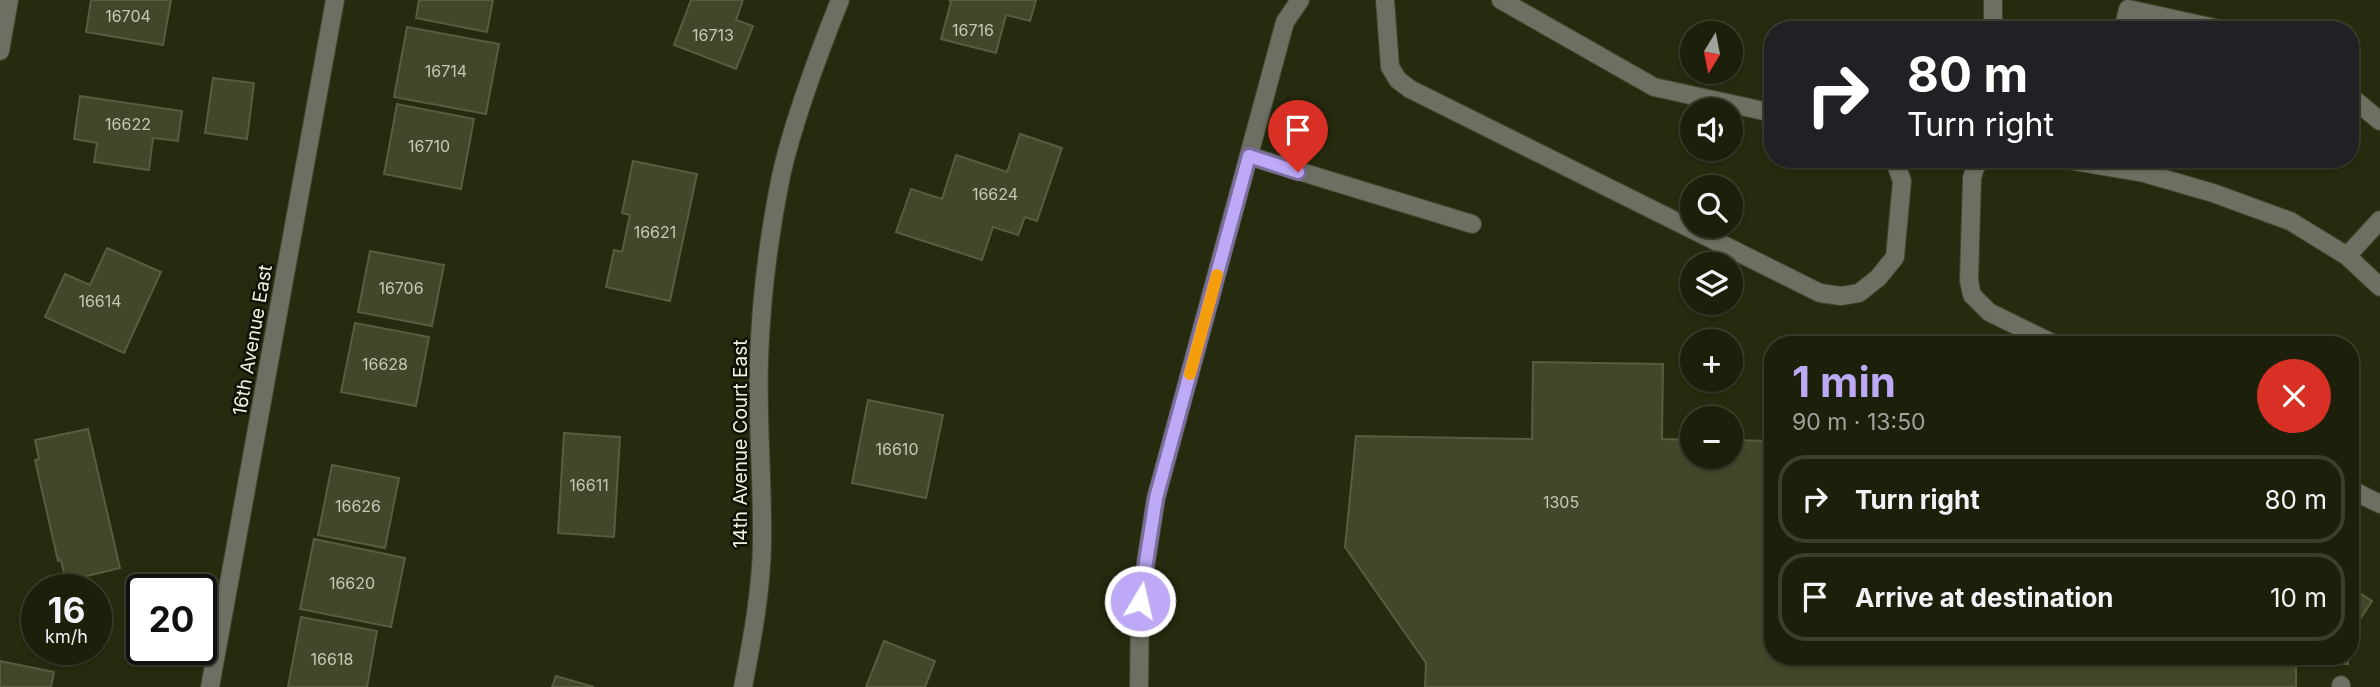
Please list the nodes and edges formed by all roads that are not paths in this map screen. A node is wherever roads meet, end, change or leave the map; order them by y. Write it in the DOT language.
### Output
graph roads {
  1 [pos="9,0"];
  2 [pos="335,0"];
  3 [pos="840,0"];
  4 [pos="1300,0"];
  5 [pos="1385,0"];
  6 [pos="1501,0"];
  7 [pos="1993,0"];
  8 [pos="1993,21"];
  9 [pos="2125,21"];
  10 [pos="2183,21"];
  11 [pos="0,51"];
  12 [pos="2359,104"];
  13 [pos="1764,111"];
  14 [pos="2380,121"];
  15 [pos="1249,156"];
  16 [pos="1897,168"];
  17 [pos="1975,168"];
  18 [pos="2120,168"];
  19 [pos="2380,220"];
  20 [pos="1472,224"];
  21 [pos="2347,256"];
  22 [pos="2380,287"];
  23 [pos="2038,336"];
  24 [pos="2359,494"];
  25 [pos="2380,504"];
  26 [pos="210,687"];
  27 [pos="743,687"];
  28 [pos="1139,687"];
  1 -- 11 [label="street"];
  2 -- 26 [label="street, 16th Avenue East"];
  3 -- 27 [label="street, 14th Avenue Court East"];
  4 -- 15 [label="street"];
  5 -- 16 [label="street"];
  6 -- 13 [label="street"];
  7 -- 8 [label="street"];
  9 -- 10 [label="street"];
  12 -- 14 [label="street"];
  15 -- 20 [label="street"];
  15 -- 28 [label="street"];
  17 -- 23 [label="street"];
  18 -- 21 [label="street"];
  19 -- 21 [label="street"];
  21 -- 22 [label="street"];
  24 -- 25 [label="street"];
}
